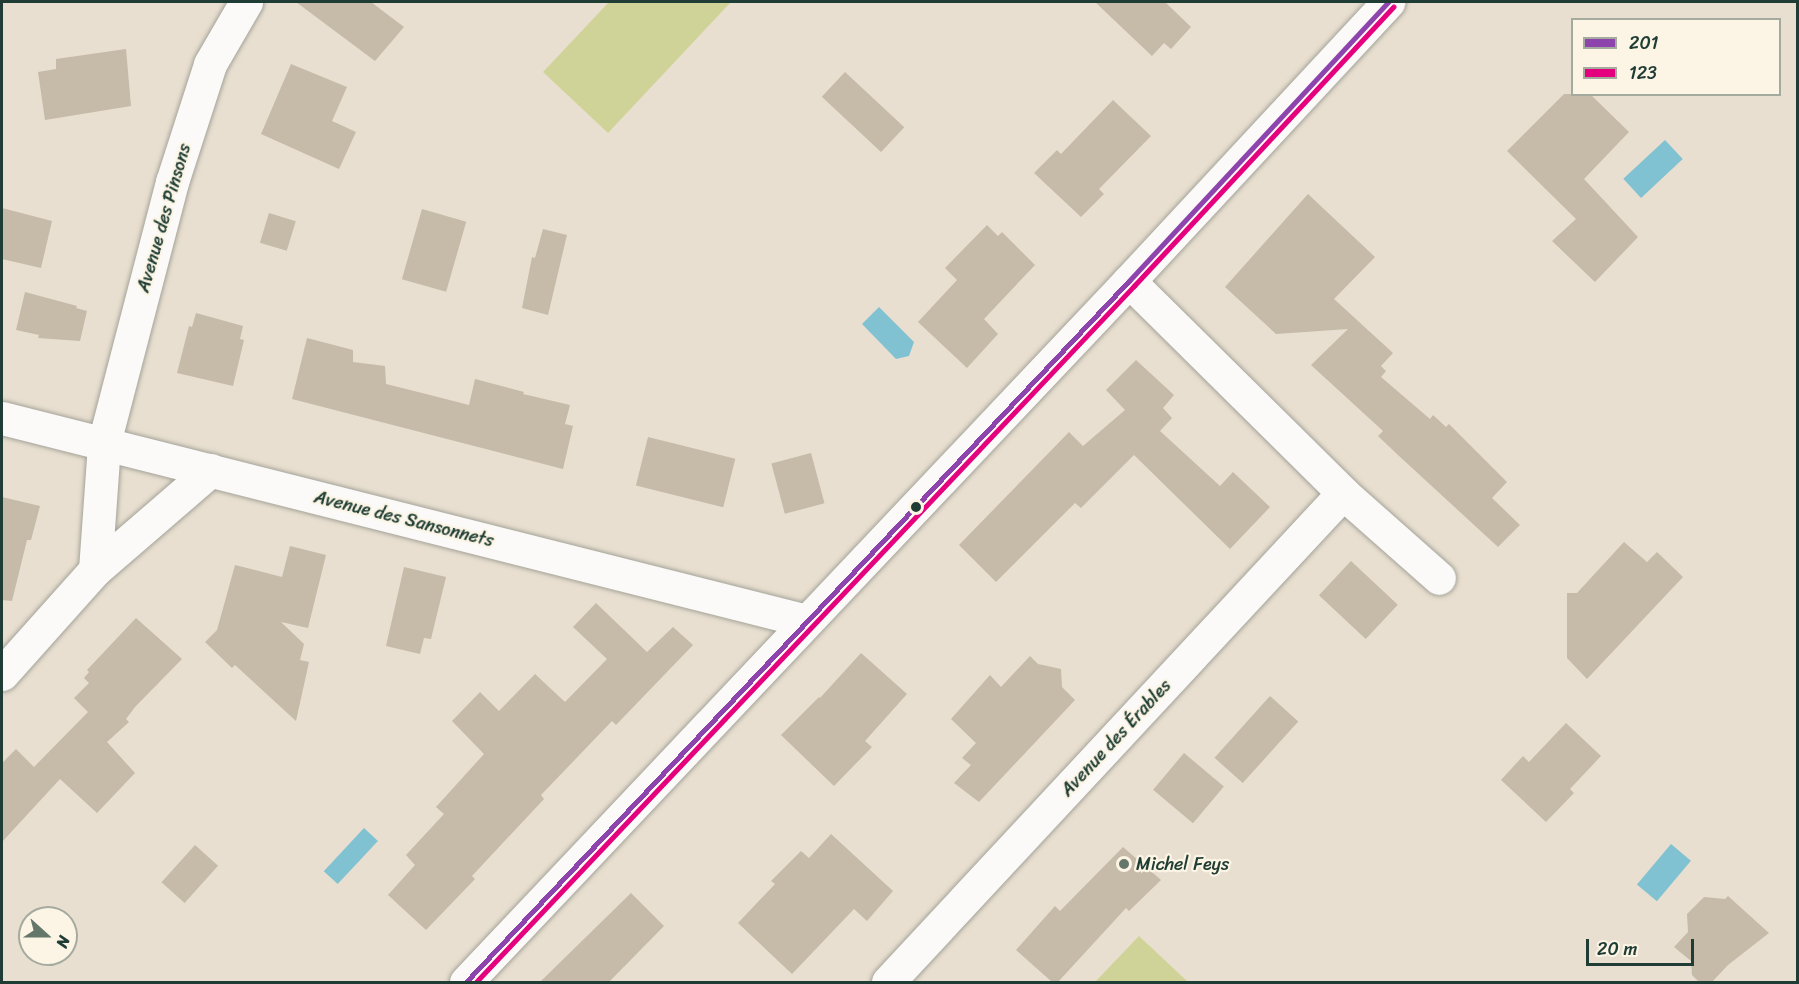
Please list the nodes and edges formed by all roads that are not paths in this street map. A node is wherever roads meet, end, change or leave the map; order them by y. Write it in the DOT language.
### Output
graph roads {
  1 [pos="246,2"];
  2 [pos="1388,2"];
  3 [pos="1129,281"];
  4 [pos="2,418"];
  5 [pos="104,443"];
  6 [pos="211,470"];
  7 [pos="1343,493"];
  8 [pos="95,570"];
  9 [pos="1439,578"];
  10 [pos="807,621"];
  11 [pos="2,674"];
  12 [pos="466,982"];
  13 [pos="888,982"];
  1 -- 5 [label="street, Avenue des Pinsons"];
  2 -- 3 [label="street"];
  3 -- 7 [label="street"];
  3 -- 10 [label="street"];
  4 -- 5 [label="street, Avenue des Sansonnets"];
  5 -- 6 [label="street, Avenue des Sansonnets"];
  5 -- 8 [label="street, Avenue des Pinsons"];
  6 -- 8 [label="street"];
  6 -- 10 [label="street, Avenue des Sansonnets"];
  7 -- 9 [label="street"];
  7 -- 13 [label="street, Avenue des Érables"];
  8 -- 11 [label="street"];
  10 -- 12 [label="street"];
}
